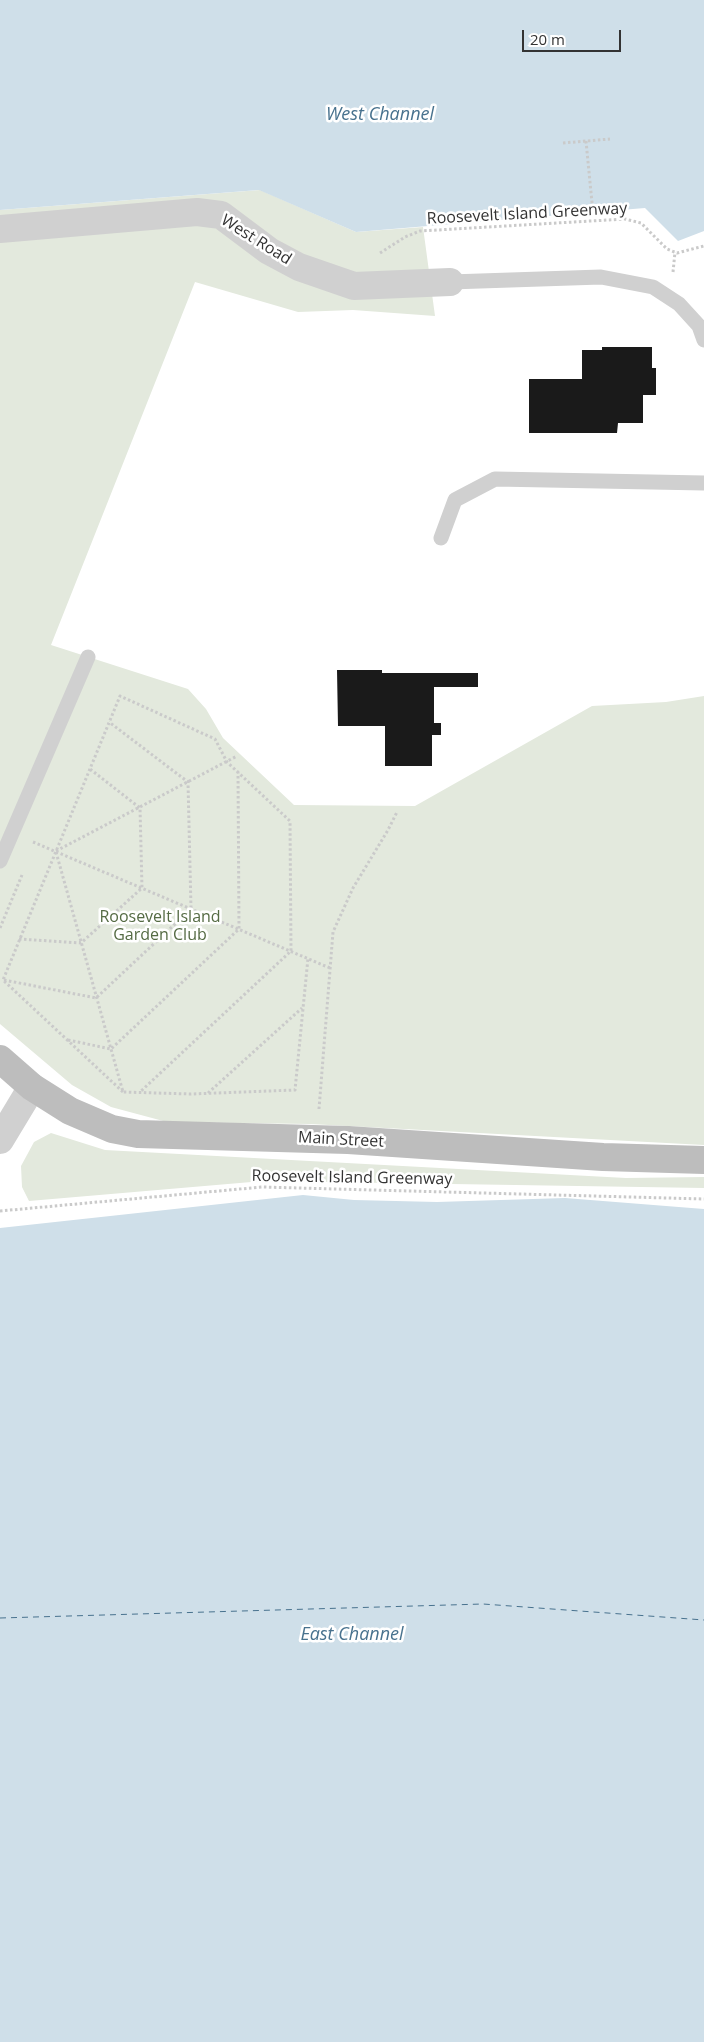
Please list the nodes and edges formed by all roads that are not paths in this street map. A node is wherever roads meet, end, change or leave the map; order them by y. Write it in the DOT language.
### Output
graph roads {
  1 [pos="0,229"];
  2 [pos="450,282"];
  3 [pos="704,340"];
  4 [pos="704,483"];
  5 [pos="440,538"];
  6 [pos="88,657"];
  7 [pos="0,861"];
  8 [pos="0,1059"];
  9 [pos="32,1087"];
  10 [pos="0,1140"];
  11 [pos="704,1160"];
  1 -- 2 [label="street, West Road"];
  2 -- 3 [label="lane"];
  4 -- 5 [label="lane"];
  6 -- 7 [label="lane"];
  8 -- 9 [label="street, Main Street"];
  9 -- 10 [label="street"];
  9 -- 11 [label="street, Main Street"];
}
